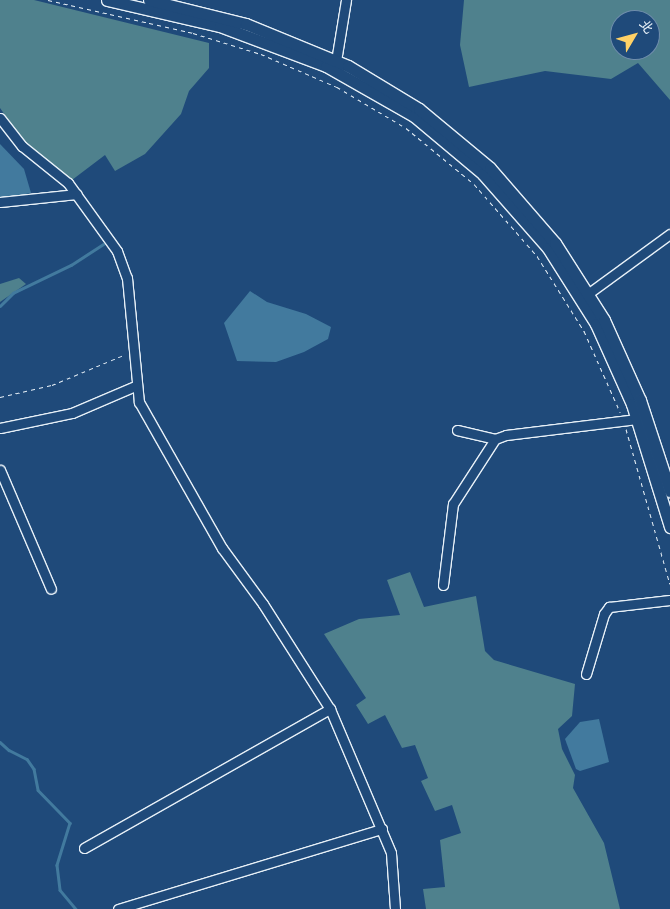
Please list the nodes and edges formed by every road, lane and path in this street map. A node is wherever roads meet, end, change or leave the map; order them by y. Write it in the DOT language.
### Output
graph roads {
  1 [pos="48,0"];
  2 [pos="107,0"];
  3 [pos="149,0"];
  4 [pos="346,0"];
  5 [pos="336,61"];
  6 [pos="0,118"];
  7 [pos="77,194"];
  8 [pos="0,202"];
  9 [pos="670,234"];
  10 [pos="588,293"];
  11 [pos="134,351"];
  12 [pos="135,386"];
  13 [pos="0,397"];
  14 [pos="637,419"];
  15 [pos="623,421"];
  16 [pos="0,428"];
  17 [pos="456,430"];
  18 [pos="494,439"];
  19 [pos="0,470"];
  20 [pos="670,491"];
  21 [pos="670,527"];
  22 [pos="670,584"];
  23 [pos="443,585"];
  24 [pos="51,589"];
  25 [pos="670,600"];
  26 [pos="586,674"];
  27 [pos="330,709"];
  28 [pos="382,829"];
  29 [pos="84,848"];
  30 [pos="118,909"];
  31 [pos="395,909"];
  1 -- 15 [label="path"];
  2 -- 14 [label="main road"];
  3 -- 5 [label="main road"];
  4 -- 5 [label="street"];
  5 -- 10 [label="main road"];
  6 -- 7 [label="street"];
  7 -- 8 [label="street"];
  7 -- 11 [label="street"];
  9 -- 10 [label="street"];
  10 -- 20 [label="main road"];
  11 -- 12 [label="street"];
  11 -- 13 [label="path"];
  12 -- 16 [label="street"];
  12 -- 27 [label="street"];
  14 -- 15 [label="street"];
  14 -- 21 [label="main road"];
  15 -- 18 [label="street"];
  15 -- 22 [label="path"];
  17 -- 18 [label="street"];
  18 -- 23 [label="street"];
  19 -- 24 [label="street"];
  25 -- 26 [label="street"];
  27 -- 28 [label="street"];
  27 -- 29 [label="street"];
  28 -- 30 [label="street"];
  28 -- 31 [label="street"];
}
